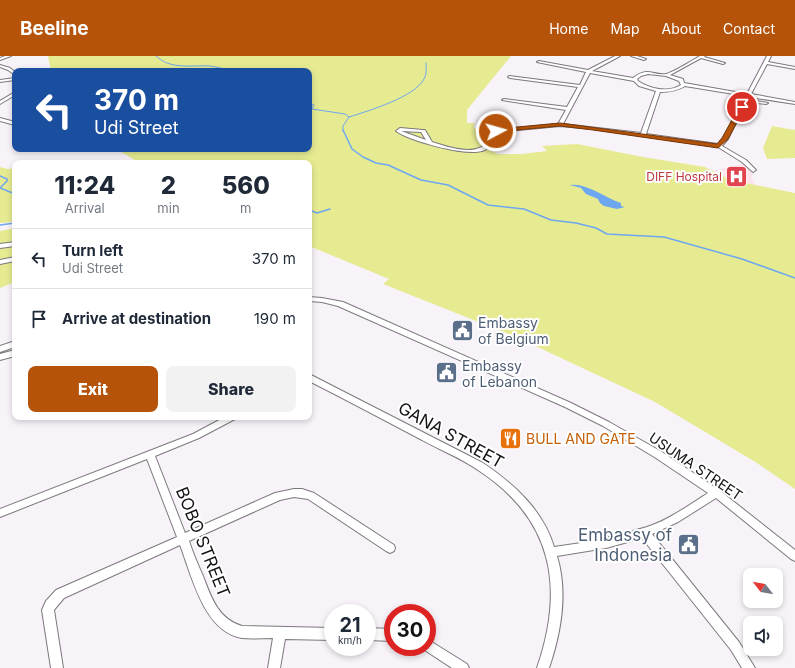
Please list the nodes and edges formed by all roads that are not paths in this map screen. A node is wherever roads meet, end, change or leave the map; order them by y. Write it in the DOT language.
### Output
graph roads {
  1 [pos="9,56"];
  2 [pos="609,56"];
  3 [pos="633,56"];
  4 [pos="769,56"];
  5 [pos="616,57"];
  6 [pos="705,57"];
  7 [pos="644,58"];
  8 [pos="0,59"];
  9 [pos="539,62"];
  10 [pos="723,63"];
  11 [pos="766,63"];
  12 [pos="0,66"];
  13 [pos="795,68"];
  14 [pos="590,71"];
  15 [pos="12,72"];
  16 [pos="667,75"];
  17 [pos="673,76"];
  18 [pos="510,77"];
  19 [pos="636,78"];
  20 [pos="12,79"];
  21 [pos="0,81"];
  22 [pos="683,84"];
  23 [pos="580,86"];
  24 [pos="649,88"];
  25 [pos="662,90"];
  26 [pos="12,95"];
  27 [pos="749,95"];
  28 [pos="504,100"];
  29 [pos="0,103"];
  30 [pos="766,103"];
  31 [pos="795,103"];
  32 [pos="742,107"];
  33 [pos="568,109"];
  34 [pos="0,119"];
  35 [pos="12,123"];
  36 [pos="560,125"];
  37 [pos="640,135"];
  38 [pos="430,142"];
  39 [pos="718,146"];
  40 [pos="753,170"];
  41 [pos="12,244"];
  42 [pos="0,246"];
  43 [pos="12,260"];
  44 [pos="0,262"];
  45 [pos="312,299"];
  46 [pos="12,345"];
  47 [pos="0,349"];
  48 [pos="12,353"];
  49 [pos="0,357"];
  50 [pos="312,379"];
  51 [pos="226,420"];
  52 [pos="150,455"];
  53 [pos="716,493"];
  54 [pos="0,513"];
  55 [pos="644,532"];
  56 [pos="183,539"];
  57 [pos="390,548"];
  58 [pos="550,552"];
  59 [pos="795,556"];
  60 [pos="280,634"];
  61 [pos="324,634"];
  62 [pos="436,651"];
  63 [pos="57,668"];
  64 [pos="274,668"];
  65 [pos="463,668"];
  66 [pos="543,668"];
  67 [pos="749,668"];
  1 -- 8 [label="street"];
  2 -- 5 [label="street"];
  3 -- 7 [label="street"];
  4 -- 11 [label="street"];
  5 -- 14 [label="street"];
  6 -- 10 [label="street"];
  6 -- 16 [label="street"];
  6 -- 17 [label="street"];
  9 -- 14 [label="street"];
  11 -- 13 [label="street"];
  11 -- 27 [label="street"];
  12 -- 15 [label="street"];
  14 -- 19 [label="street"];
  14 -- 23 [label="street"];
  16 -- 17 [label="street"];
  16 -- 19 [label="street"];
  17 -- 22 [label="street"];
  18 -- 23 [label="street"];
  19 -- 24 [label="street"];
  20 -- 21 [label="street"];
  22 -- 25 [label="street"];
  22 -- 27 [label="street"];
  23 -- 33 [label="street"];
  24 -- 25 [label="street"];
  24 -- 37 [label="street"];
  25 -- 37 [label="street"];
  26 -- 29 [label="street"];
  27 -- 31 [label="street"];
  27 -- 32 [label="street"];
  28 -- 33 [label="street"];
  30 -- 32 [label="street"];
  32 -- 39 [label="street"];
  33 -- 36 [label="street"];
  34 -- 35 [label="street"];
  36 -- 37 [label="street"];
  36 -- 38 [label="street"];
  37 -- 39 [label="street"];
  38 -- 38 [label="street"];
  39 -- 40 [label="street"];
  41 -- 42 [label="street"];
  43 -- 44 [label="street"];
  45 -- 53 [label="street, USUMA STREET"];
  46 -- 47 [label="street"];
  48 -- 49 [label="street"];
  50 -- 58 [label="street, GANA STREET"];
  51 -- 52 [label="street"];
  52 -- 54 [label="street"];
  52 -- 56 [label="street, BOBO STREET"];
  53 -- 55 [label="street"];
  53 -- 59 [label="street, USUMA STREET"];
  55 -- 58 [label="street"];
  55 -- 67 [label="street"];
  56 -- 57 [label="street"];
  56 -- 60 [label="street, BOBO STREET"];
  56 -- 63 [label="street"];
  58 -- 66 [label="street, GANA STREET"];
  60 -- 61 [label="street, BOBO STREET"];
  60 -- 64 [label="street"];
  62 -- 65 [label="street"];
}
